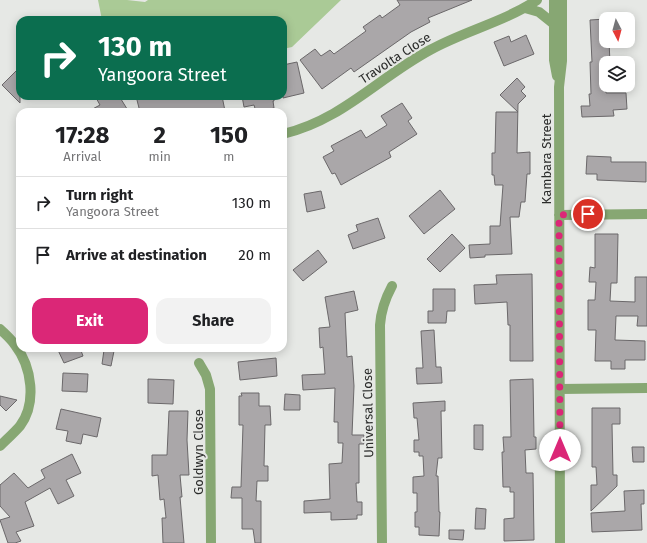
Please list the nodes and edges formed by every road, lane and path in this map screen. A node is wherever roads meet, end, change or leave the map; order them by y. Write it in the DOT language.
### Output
graph roads {
  1 [pos="537,0"];
  2 [pos="554,0"];
  3 [pos="562,0"];
  4 [pos="525,8"];
  5 [pos="554,24"];
  6 [pos="559,87"];
  7 [pos="287,133"];
  8 [pos="647,214"];
  9 [pos="559,215"];
  10 [pos="392,286"];
  11 [pos="0,329"];
  12 [pos="16,347"];
  13 [pos="19,352"];
  14 [pos="199,364"];
  15 [pos="647,388"];
  16 [pos="560,389"];
  17 [pos="0,446"];
  18 [pos="212,543"];
  19 [pos="382,543"];
  20 [pos="560,543"];
  1 -- 4 [label="street, Travolta Close"];
  2 -- 5 [label="street, Kambara Street"];
  3 -- 6 [label="street, Kambara Street"];
  4 -- 5 [label="street"];
  4 -- 7 [label="street, Travolta Close"];
  5 -- 6 [label="street, Kambara Street"];
  6 -- 9 [label="street, Kambara Street"];
  8 -- 9 [label="street"];
  9 -- 16 [label="street, Kambara Street"];
  10 -- 19 [label="street, Universal Close"];
  11 -- 12 [label="street"];
  13 -- 17 [label="street"];
  14 -- 18 [label="street, Goldwyn Close"];
  15 -- 16 [label="street"];
  16 -- 20 [label="street, Kambara Street"];
}
